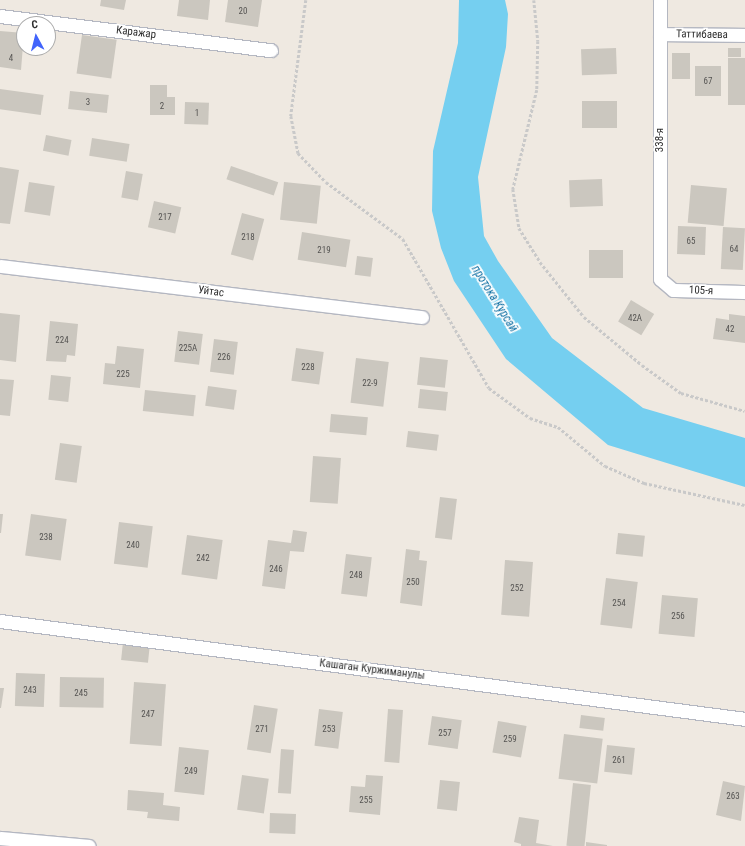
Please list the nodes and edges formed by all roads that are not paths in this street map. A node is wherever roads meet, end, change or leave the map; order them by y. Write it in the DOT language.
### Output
graph roads {
  1 [pos="660,0"];
  2 [pos="0,16"];
  3 [pos="660,34"];
  4 [pos="745,35"];
  5 [pos="271,50"];
  6 [pos="0,266"];
  7 [pos="660,280"];
  8 [pos="745,292"];
  9 [pos="422,317"];
  10 [pos="0,621"];
  11 [pos="745,719"];
  12 [pos="0,838"];
  13 [pos="89,846"];
  1 -- 3 [label="street, 338-я"];
  2 -- 5 [label="street, Каражар"];
  3 -- 4 [label="street, Таттибаева"];
  3 -- 7 [label="street, 338-я"];
  6 -- 9 [label="street, Уйтас"];
  7 -- 8 [label="street, 105-я"];
  10 -- 11 [label="street, Кашаган Куржиманулы"];
  12 -- 13 [label="street"];
}
